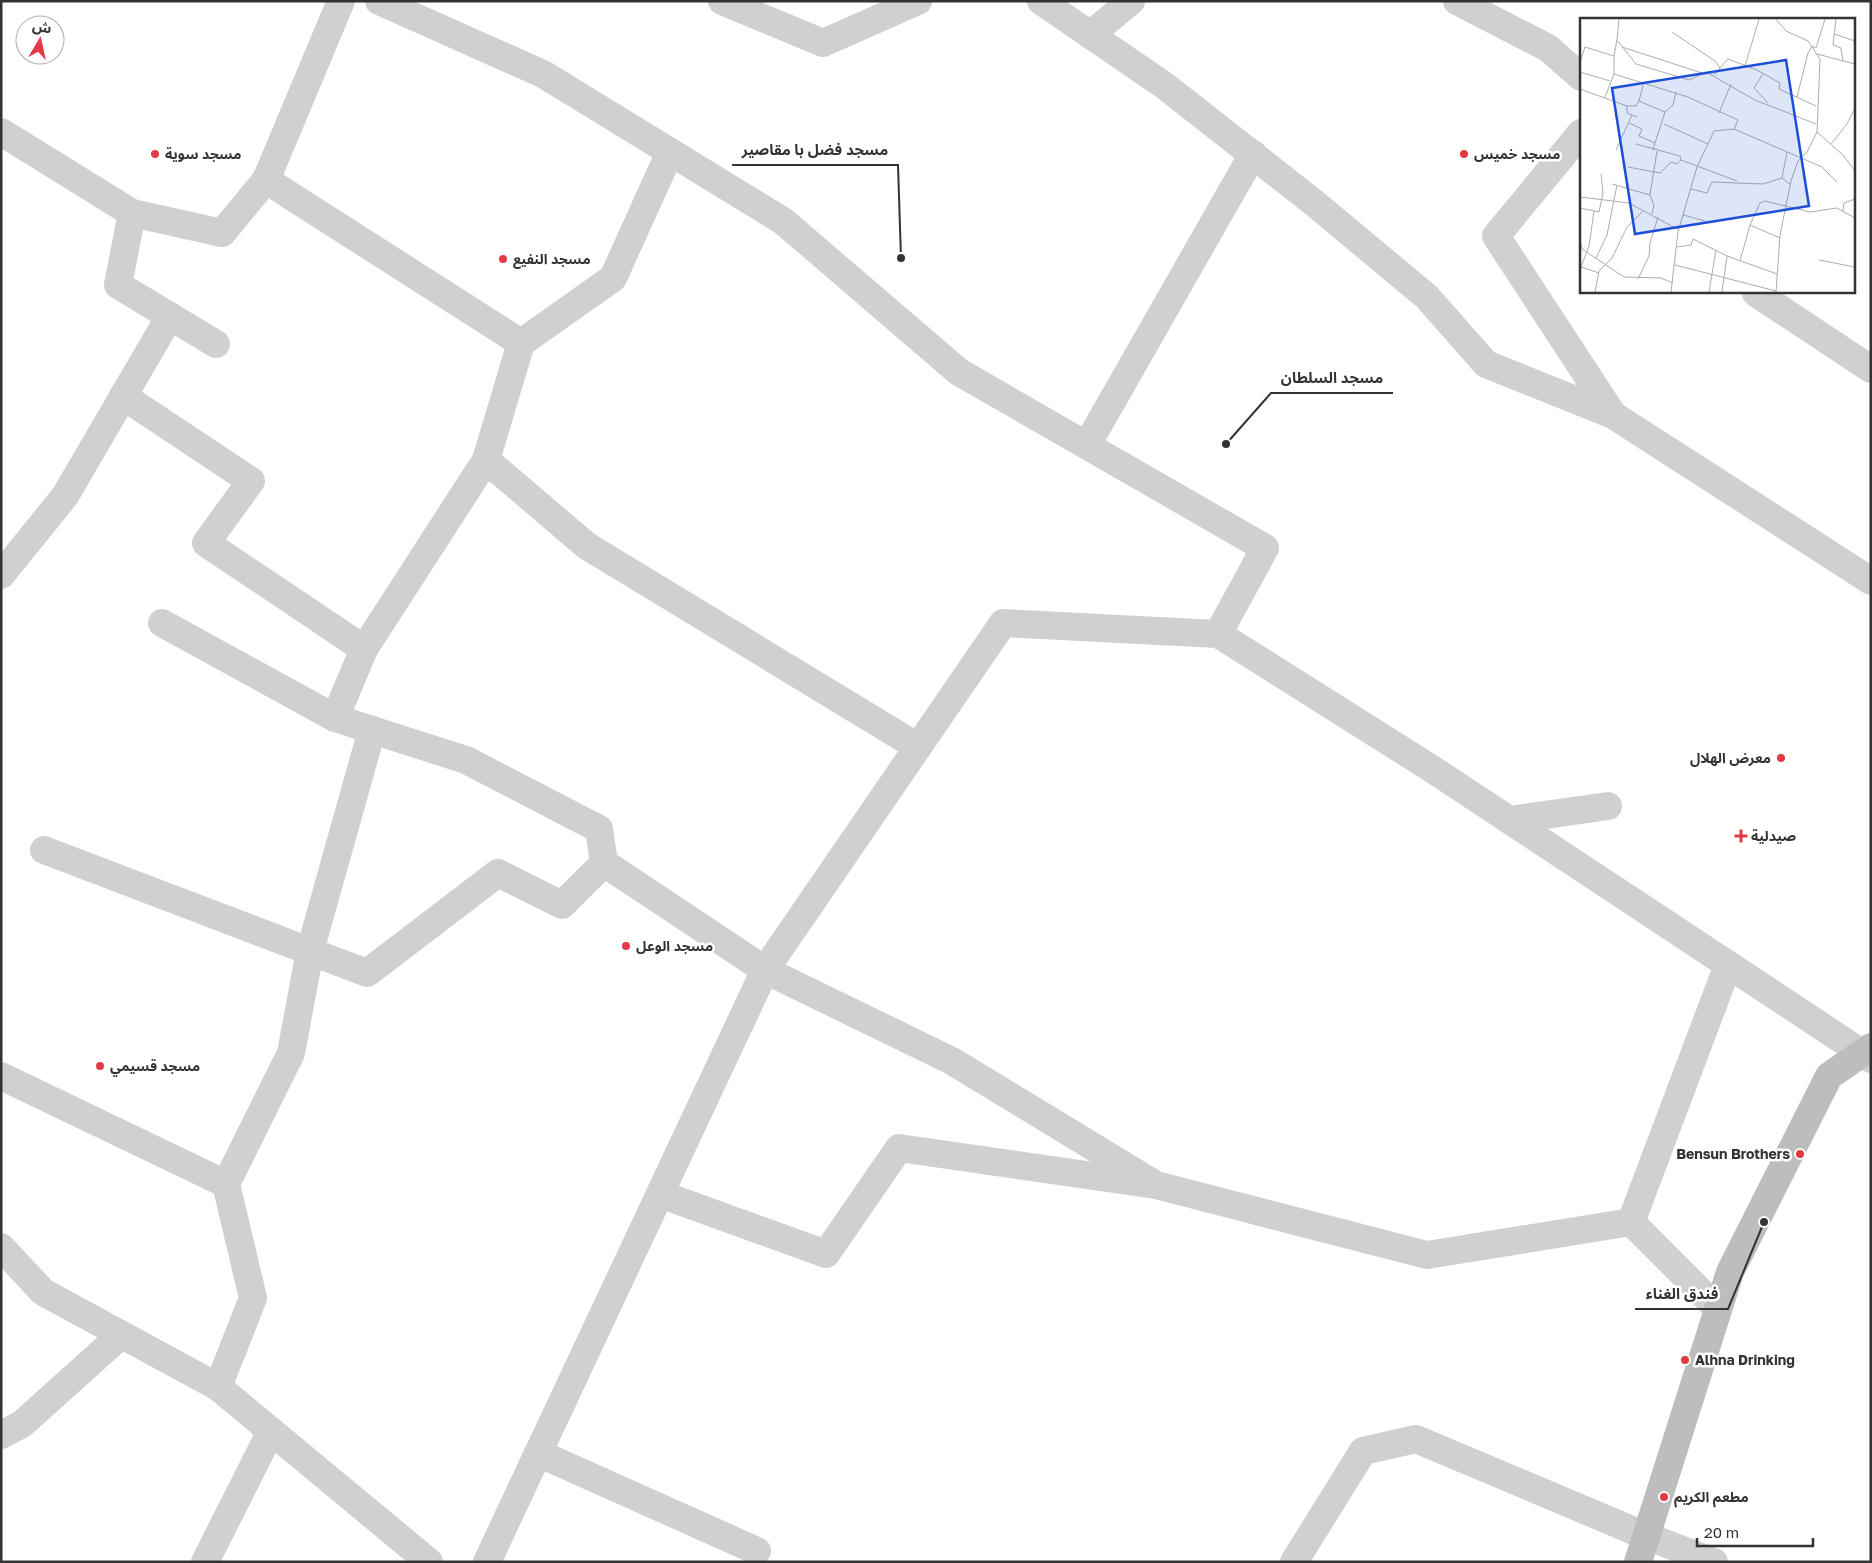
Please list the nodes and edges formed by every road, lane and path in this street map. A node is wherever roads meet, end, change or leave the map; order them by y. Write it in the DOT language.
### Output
graph roads {
  1 [pos="341,1"];
  2 [pos="378,1"];
  3 [pos="722,1"];
  4 [pos="918,1"];
  5 [pos="1041,1"];
  6 [pos="1131,1"];
  7 [pos="1457,1"];
  8 [pos="1090,35"];
  9 [pos="1580,76"];
  10 [pos="1,132"];
  11 [pos="1580,134"];
  12 [pos="670,152"];
  13 [pos="1253,154"];
  14 [pos="266,180"];
  15 [pos="132,213"];
  16 [pos="1756,292"];
  17 [pos="170,316"];
  18 [pos="522,343"];
  19 [pos="216,344"];
  20 [pos="1871,369"];
  21 [pos="123,396"];
  22 [pos="1613,415"];
  23 [pos="1087,445"];
  24 [pos="486,460"];
  25 [pos="1,575"];
  26 [pos="1871,581"];
  27 [pos="162,623"];
  28 [pos="1218,634"];
  29 [pos="364,649"];
  30 [pos="335,718"];
  31 [pos="372,730"];
  32 [pos="918,747"];
  33 [pos="1608,806"];
  34 [pos="1510,820"];
  35 [pos="44,850"];
  36 [pos="604,863"];
  37 [pos="310,951"];
  38 [pos="1728,965"];
  39 [pos="765,970"];
  40 [pos="1868,1053"];
  41 [pos="1,1076"];
  42 [pos="226,1184"];
  43 [pos="1156,1185"];
  44 [pos="660,1194"];
  45 [pos="1632,1222"];
  46 [pos="1,1247"];
  47 [pos="1718,1309"];
  48 [pos="121,1335"];
  49 [pos="218,1387"];
  50 [pos="271,1431"];
  51 [pos="1,1435"];
  52 [pos="538,1453"];
  53 [pos="1646,1536"];
  54 [pos="757,1551"];
  55 [pos="205,1562"];
  56 [pos="429,1562"];
  57 [pos="487,1562"];
  58 [pos="1294,1562"];
  59 [pos="1638,1562"];
  60 [pos="1714,1562"];
  1 -- 14 [label="street"];
  2 -- 12 [label="street"];
  3 -- 4 [label="street"];
  5 -- 8 [label="street"];
  6 -- 8 [label="street"];
  7 -- 9 [label="street"];
  8 -- 13 [label="street"];
  10 -- 15 [label="street"];
  11 -- 22 [label="street"];
  12 -- 18 [label="street"];
  12 -- 23 [label="street"];
  13 -- 22 [label="street"];
  13 -- 23 [label="street"];
  14 -- 15 [label="street"];
  14 -- 18 [label="street"];
  15 -- 17 [label="street"];
  16 -- 20 [label="street"];
  17 -- 19 [label="street"];
  17 -- 21 [label="street"];
  18 -- 24 [label="street"];
  21 -- 25 [label="street"];
  21 -- 29 [label="street"];
  22 -- 26 [label="street"];
  23 -- 28 [label="street"];
  24 -- 29 [label="street"];
  24 -- 32 [label="street"];
  27 -- 30 [label="street"];
  28 -- 32 [label="street"];
  28 -- 34 [label="street"];
  29 -- 30 [label="street"];
  30 -- 31 [label="street"];
  31 -- 36 [label="street"];
  31 -- 37 [label="street"];
  32 -- 39 [label="street"];
  33 -- 34 [label="street"];
  34 -- 38 [label="street"];
  35 -- 37 [label="street"];
  36 -- 37 [label="street"];
  36 -- 39 [label="street"];
  37 -- 42 [label="street"];
  38 -- 40 [label="street"];
  38 -- 45 [label="street"];
  39 -- 43 [label="street"];
  39 -- 44 [label="street"];
  40 -- 47 [label="main road"];
  41 -- 42 [label="street"];
  42 -- 49 [label="street"];
  43 -- 44 [label="street"];
  43 -- 45 [label="street"];
  44 -- 52 [label="street"];
  45 -- 47 [label="street"];
  46 -- 48 [label="street"];
  47 -- 53 [label="main road"];
  48 -- 49 [label="street"];
  48 -- 51 [label="street"];
  49 -- 50 [label="street"];
  50 -- 55 [label="street"];
  50 -- 56 [label="street"];
  52 -- 54 [label="street"];
  52 -- 57 [label="street"];
  53 -- 58 [label="street"];
  53 -- 59 [label="main road"];
  53 -- 60 [label="street"];
}
